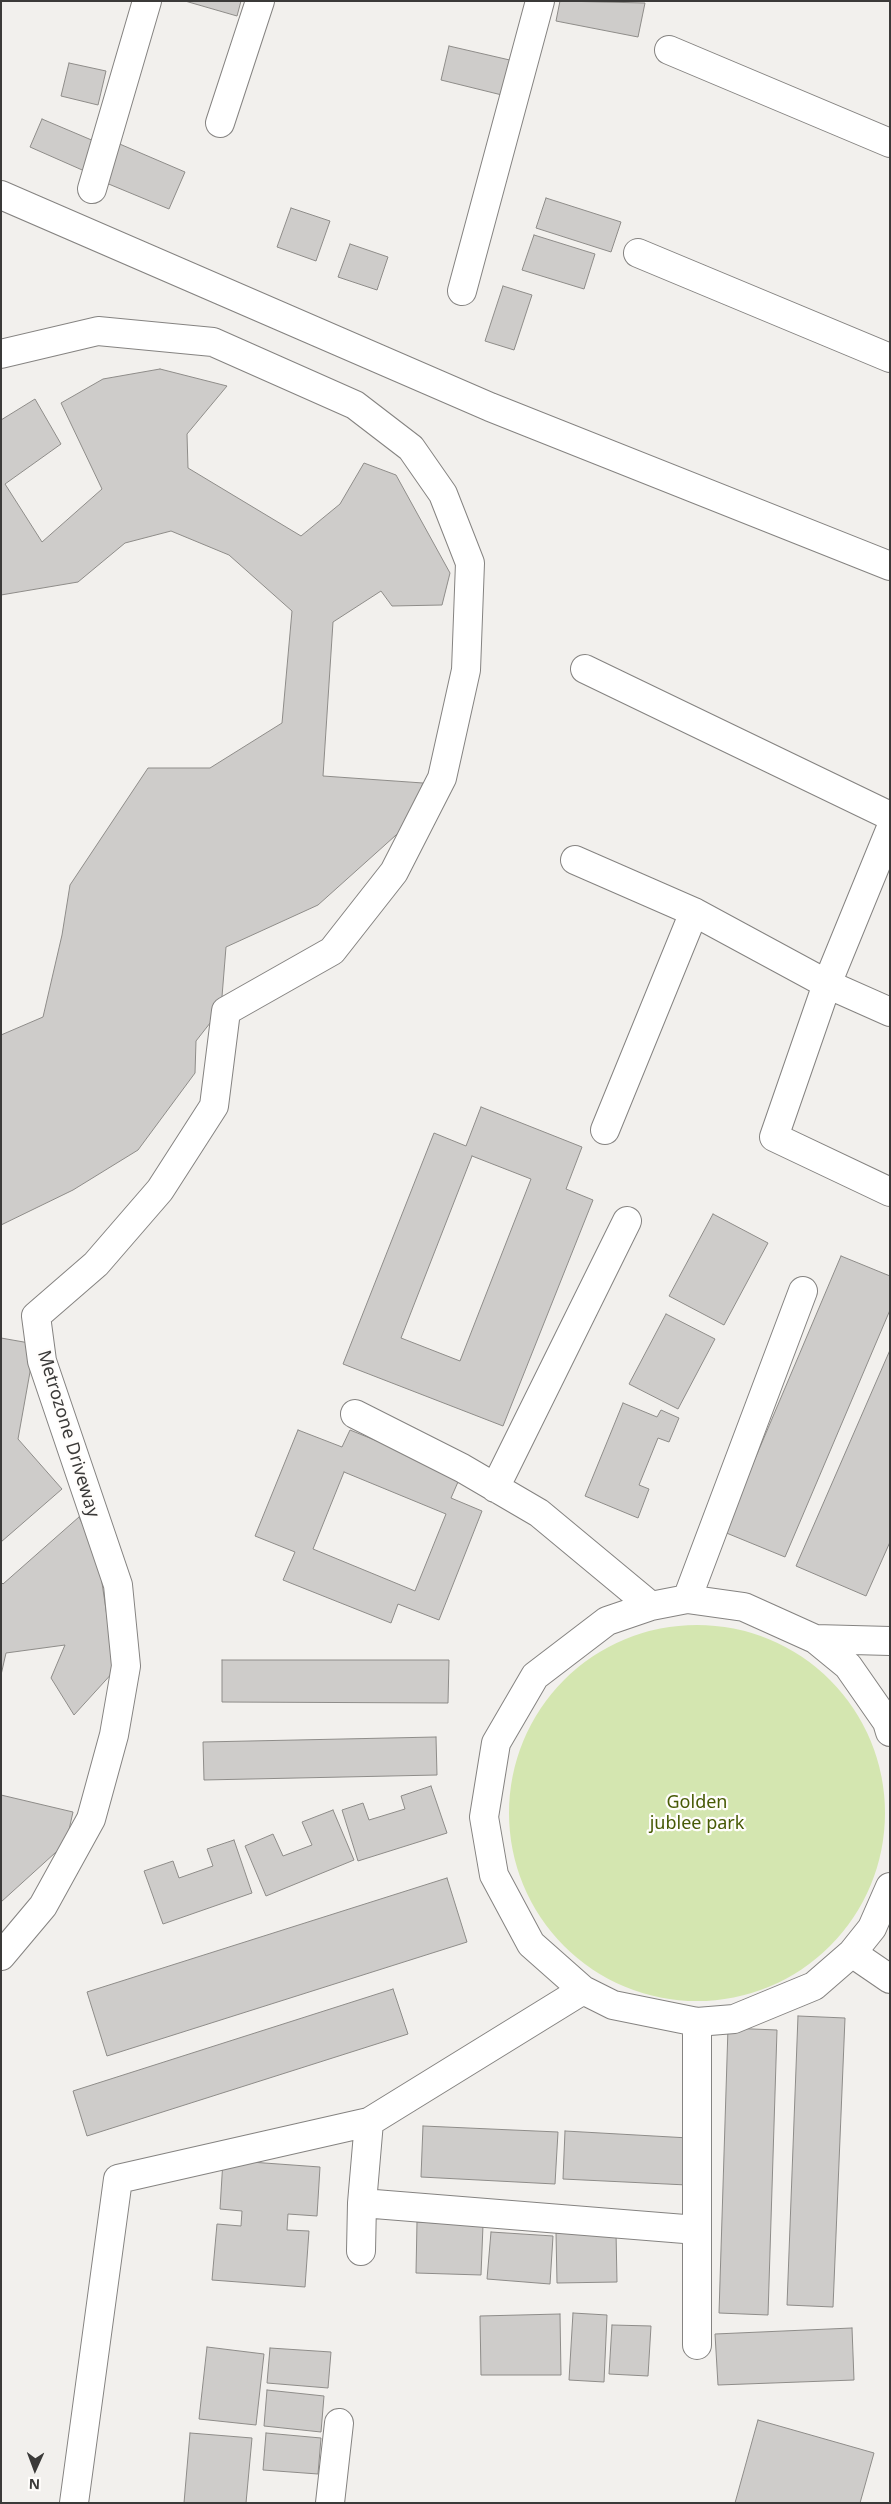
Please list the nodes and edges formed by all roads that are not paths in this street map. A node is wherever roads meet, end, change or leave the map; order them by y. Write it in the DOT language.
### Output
graph roads {
  1 [pos="148,1"];
  2 [pos="260,1"];
  3 [pos="540,1"];
  4 [pos="669,50"];
  5 [pos="220,123"];
  6 [pos="890,144"];
  7 [pos="92,189"];
  8 [pos="1,195"];
  9 [pos="638,252"];
  10 [pos="462,291"];
  11 [pos="1,354"];
  12 [pos="890,358"];
  13 [pos="890,566"];
  14 [pos="585,668"];
  15 [pos="890,816"];
  16 [pos="890,830"];
  17 [pos="575,860"];
  18 [pos="694,912"];
  19 [pos="826,984"];
  20 [pos="890,1012"];
  21 [pos="605,1130"];
  22 [pos="890,1192"];
  23 [pos="627,1221"];
  24 [pos="803,1292"];
  25 [pos="355,1414"];
  26 [pos="496,1488"];
  27 [pos="687,1599"];
  28 [pos="651,1606"];
  29 [pos="815,1639"];
  30 [pos="890,1641"];
  31 [pos="890,1732"];
  32 [pos="890,1887"];
  33 [pos="852,1953"];
  34 [pos="1,1956"];
  35 [pos="890,1979"];
  36 [pos="583,1990"];
  37 [pos="697,2022"];
  38 [pos="369,2122"];
  39 [pos="362,2203"];
  40 [pos="697,2230"];
  41 [pos="361,2252"];
  42 [pos="698,2344"];
  43 [pos="339,2423"];
  44 [pos="74,2503"];
  45 [pos="330,2503"];
  1 -- 7 [label="street"];
  2 -- 5 [label="street"];
  3 -- 10 [label="street"];
  4 -- 6 [label="street"];
  8 -- 13 [label="street"];
  9 -- 12 [label="street"];
  11 -- 34 [label="street, Metrozone Driveway"];
  14 -- 15 [label="street"];
  16 -- 19 [label="street"];
  17 -- 18 [label="street"];
  18 -- 19 [label="street"];
  18 -- 21 [label="street"];
  19 -- 20 [label="street"];
  19 -- 22 [label="street"];
  23 -- 26 [label="street"];
  24 -- 27 [label="street"];
  25 -- 26 [label="street"];
  26 -- 28 [label="street"];
  27 -- 28 [label="street"];
  27 -- 29 [label="street"];
  28 -- 36 [label="street"];
  29 -- 30 [label="street"];
  29 -- 31 [label="street"];
  32 -- 33 [label="street"];
  33 -- 35 [label="street"];
  33 -- 37 [label="street"];
  36 -- 37 [label="street"];
  36 -- 38 [label="street"];
  37 -- 40 [label="street"];
  38 -- 39 [label="street"];
  38 -- 44 [label="street"];
  39 -- 40 [label="street"];
  39 -- 41 [label="street"];
  40 -- 42 [label="street"];
  43 -- 45 [label="street"];
}
